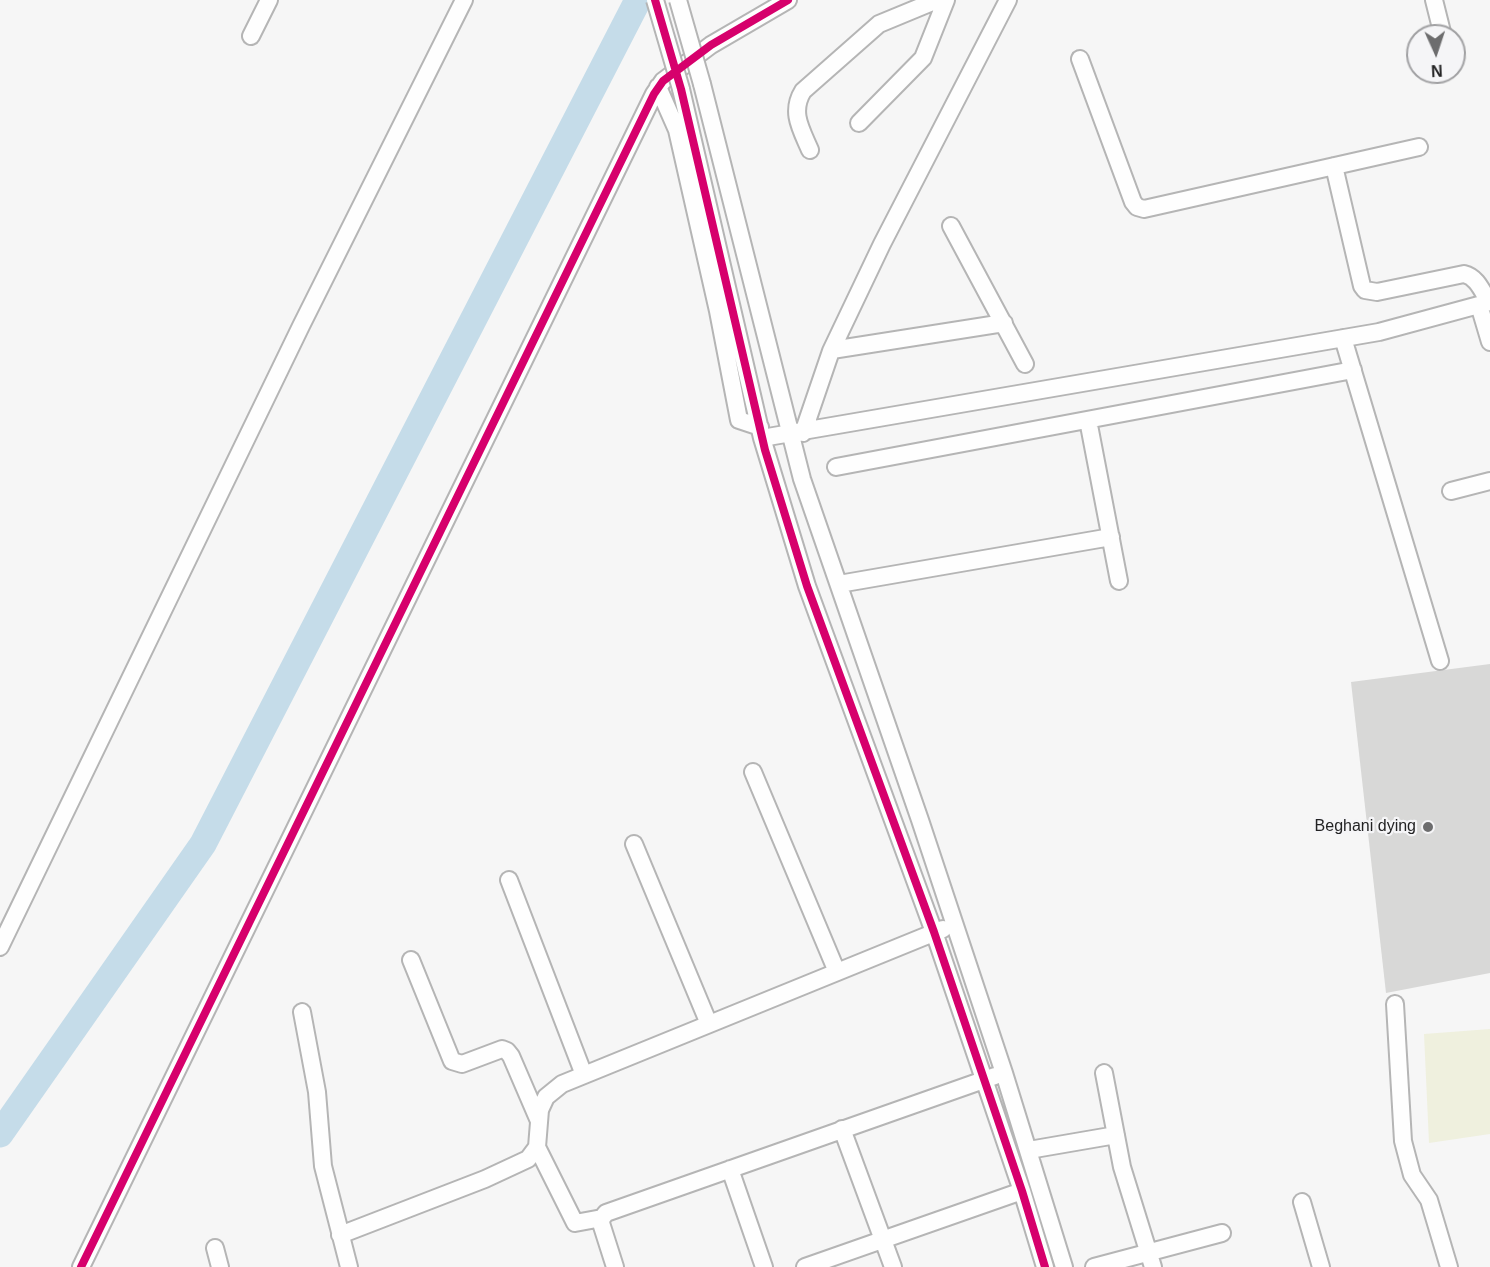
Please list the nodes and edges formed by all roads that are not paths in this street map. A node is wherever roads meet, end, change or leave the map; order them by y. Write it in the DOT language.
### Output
graph roads {
  1 [pos="269,0"];
  2 [pos="464,0"];
  3 [pos="656,0"];
  4 [pos="678,0"];
  5 [pos="788,0"];
  6 [pos="937,0"];
  7 [pos="946,0"];
  8 [pos="1434,0"];
  9 [pos="1007,1"];
  10 [pos="1440,24"];
  11 [pos="251,36"];
  12 [pos="1080,59"];
  13 [pos="658,87"];
  14 [pos="859,123"];
  15 [pos="1419,147"];
  16 [pos="810,150"];
  17 [pos="1334,166"];
  18 [pos="951,226"];
  19 [pos="1486,303"];
  20 [pos="1004,323"];
  21 [pos="1343,338"];
  22 [pos="1490,342"];
  23 [pos="832,350"];
  24 [pos="1025,364"];
  25 [pos="1353,370"];
  26 [pos="1088,420"];
  27 [pos="761,433"];
  28 [pos="797,434"];
  29 [pos="836,467"];
  30 [pos="1490,481"];
  31 [pos="1451,491"];
  32 [pos="1111,537"];
  33 [pos="1119,581"];
  34 [pos="839,584"];
  35 [pos="1440,661"];
  36 [pos="753,772"];
  37 [pos="634,844"];
  38 [pos="509,880"];
  39 [pos="955,925"];
  40 [pos="934,932"];
  41 [pos="0,947"];
  42 [pos="411,960"];
  43 [pos="837,972"];
  44 [pos="1395,1004"];
  45 [pos="302,1012"];
  46 [pos="709,1024"];
  47 [pos="1005,1073"];
  48 [pos="1104,1073"];
  49 [pos="585,1075"];
  50 [pos="984,1079"];
  51 [pos="540,1122"];
  52 [pos="842,1129"];
  53 [pos="1116,1135"];
  54 [pos="537,1147"];
  55 [pos="1029,1150"];
  56 [pos="730,1169"];
  57 [pos="1022,1191"];
  58 [pos="1302,1202"];
  59 [pos="602,1218"];
  60 [pos="1221,1233"];
  61 [pos="340,1235"];
  62 [pos="884,1240"];
  63 [pos="215,1248"];
  64 [pos="1151,1260"];
  65 [pos="81,1267"];
  66 [pos="220,1267"];
  67 [pos="349,1267"];
  68 [pos="615,1267"];
  69 [pos="764,1267"];
  70 [pos="805,1267"];
  71 [pos="893,1267"];
  72 [pos="1045,1267"];
  73 [pos="1064,1267"];
  74 [pos="1094,1267"];
  75 [pos="1321,1267"];
  76 [pos="1449,1267"];
  1 -- 11 [label="street"];
  2 -- 41 [label="street"];
  3 -- 27 [label="street, bridge"];
  4 -- 28 [label="street, bridge"];
  5 -- 13 [label="street"];
  6 -- 16 [label="street"];
  7 -- 14 [label="street"];
  8 -- 10 [label="street"];
  9 -- 23 [label="street"];
  12 -- 17 [label="street"];
  13 -- 27 [label="street"];
  13 -- 65 [label="street"];
  15 -- 17 [label="street"];
  17 -- 19 [label="street"];
  18 -- 20 [label="street"];
  19 -- 21 [label="street"];
  19 -- 22 [label="street"];
  20 -- 23 [label="street"];
  20 -- 24 [label="street"];
  21 -- 25 [label="street"];
  21 -- 28 [label="street"];
  23 -- 28 [label="street"];
  25 -- 26 [label="street"];
  25 -- 35 [label="street"];
  26 -- 29 [label="street"];
  26 -- 32 [label="street"];
  27 -- 28 [label="street"];
  27 -- 40 [label="street"];
  28 -- 34 [label="street"];
  30 -- 31 [label="street"];
  32 -- 33 [label="street"];
  32 -- 34 [label="street"];
  34 -- 39 [label="street"];
  36 -- 43 [label="street"];
  37 -- 46 [label="street"];
  38 -- 49 [label="street"];
  39 -- 40 [label="street"];
  39 -- 47 [label="street"];
  40 -- 43 [label="street"];
  40 -- 50 [label="street"];
  42 -- 51 [label="street"];
  43 -- 46 [label="street"];
  44 -- 76 [label="street"];
  45 -- 61 [label="street"];
  46 -- 49 [label="street"];
  47 -- 50 [label="street"];
  47 -- 55 [label="street"];
  48 -- 53 [label="street"];
  49 -- 51 [label="street"];
  50 -- 52 [label="street"];
  50 -- 57 [label="street"];
  51 -- 54 [label="street"];
  52 -- 56 [label="street"];
  52 -- 62 [label="street"];
  53 -- 55 [label="street"];
  53 -- 64 [label="street"];
  54 -- 59 [label="street"];
  54 -- 61 [label="street"];
  55 -- 73 [label="street"];
  56 -- 59 [label="street"];
  56 -- 69 [label="street"];
  57 -- 62 [label="street"];
  57 -- 72 [label="street"];
  58 -- 75 [label="street"];
  59 -- 68 [label="street"];
  60 -- 64 [label="street"];
  61 -- 67 [label="street"];
  62 -- 70 [label="street"];
  62 -- 71 [label="street"];
  63 -- 66 [label="street"];
  64 -- 74 [label="street"];
}
